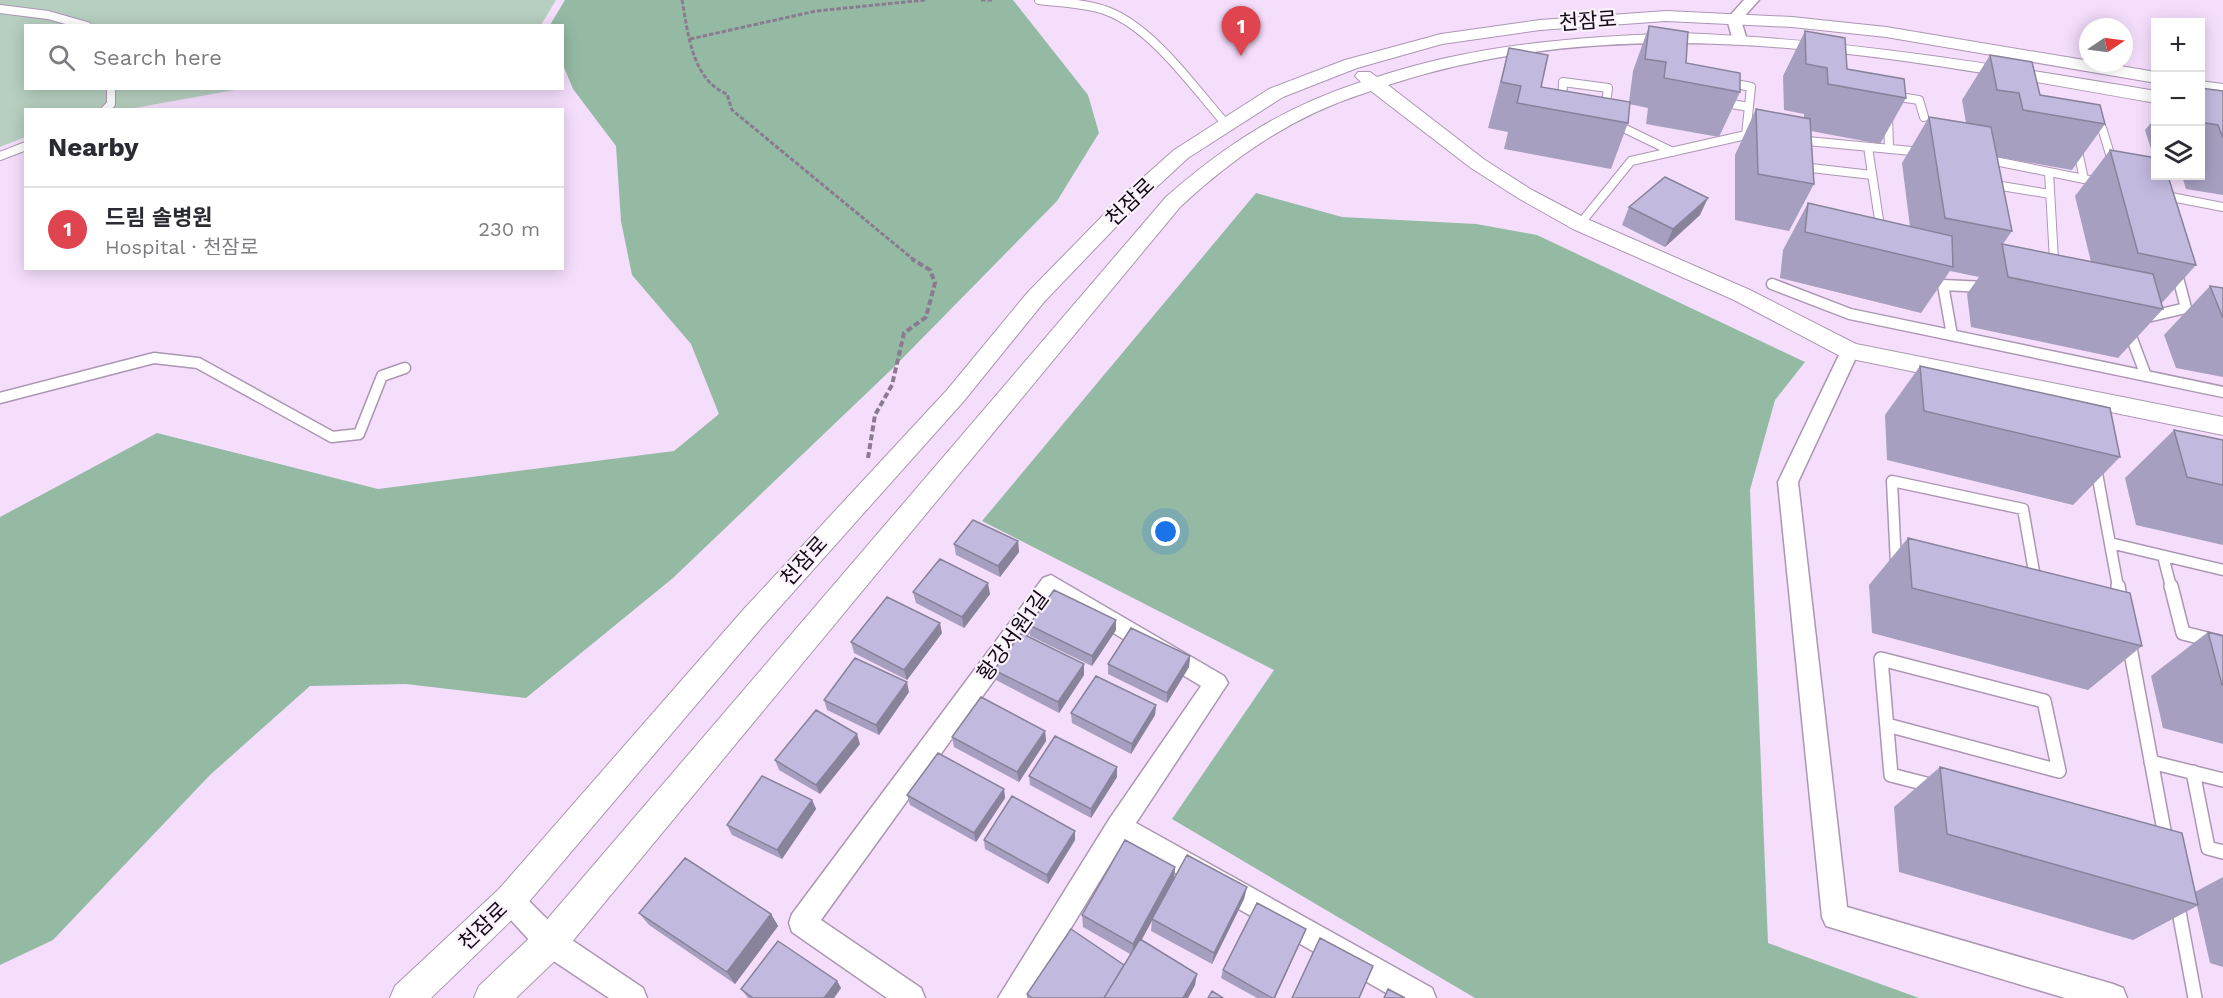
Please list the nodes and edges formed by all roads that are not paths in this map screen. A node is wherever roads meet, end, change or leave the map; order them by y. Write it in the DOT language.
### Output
graph roads {
  1 [pos="1039,0"];
  2 [pos="1752,0"];
  3 [pos="0,9"];
  4 [pos="80,24"];
  5 [pos="1737,28"];
  6 [pos="1351,64"];
  7 [pos="2151,77"];
  8 [pos="1721,81"];
  9 [pos="1374,84"];
  10 [pos="2205,87"];
  11 [pos="111,90"];
  12 [pos="2223,90"];
  13 [pos="1878,94"];
  14 [pos="1888,95"];
  15 [pos="2151,96"];
  16 [pos="1708,100"];
  17 [pos="1749,106"];
  18 [pos="2205,106"];
  19 [pos="107,108"];
  20 [pos="2223,108"];
  21 [pos="1924,117"];
  22 [pos="1560,118"];
  23 [pos="1593,118"];
  24 [pos="1604,118"];
  25 [pos="1226,124"];
  26 [pos="2082,125"];
  27 [pos="2074,134"];
  28 [pos="1746,135"];
  29 [pos="1768,137"];
  30 [pos="1791,140"];
  31 [pos="24,147"];
  32 [pos="1868,147"];
  33 [pos="1889,149"];
  34 [pos="1672,152"];
  35 [pos="1933,154"];
  36 [pos="0,156"];
  37 [pos="1978,158"];
  38 [pos="2049,172"];
  39 [pos="2115,172"];
  40 [pos="1872,176"];
  41 [pos="1804,178"];
  42 [pos="2084,179"];
  43 [pos="1974,182"];
  44 [pos="2108,184"];
  45 [pos="2050,194"];
  46 [pos="2158,205"];
  47 [pos="2223,207"];
  48 [pos="1580,224"];
  49 [pos="1870,240"];
  50 [pos="2174,262"];
  51 [pos="2054,277"];
  52 [pos="1772,284"];
  53 [pos="2001,287"];
  54 [pos="1952,335"];
  55 [pos="1850,351"];
  56 [pos="405,368"];
  57 [pos="2146,376"];
  58 [pos="2223,392"];
  59 [pos="0,398"];
  60 [pos="2223,426"];
  61 [pos="2093,453"];
  62 [pos="2110,543"];
  63 [pos="2163,555"];
  64 [pos="1907,567"];
  65 [pos="2223,570"];
  66 [pos="2039,599"];
  67 [pos="2223,643"];
  68 [pos="1887,725"];
  69 [pos="2151,762"];
  70 [pos="2193,772"];
  71 [pos="2223,780"];
  72 [pos="1949,790"];
  73 [pos="1119,827"];
  74 [pos="2164,849"];
  75 [pos="2223,852"];
  76 [pos="2176,893"];
  77 [pos="510,900"];
  78 [pos="550,942"];
  79 [pos="407,998"];
  80 [pos="491,998"];
  81 [pos="633,998"];
  82 [pos="911,998"];
  83 [pos="1012,998"];
  84 [pos="1422,998"];
  85 [pos="2113,998"];
  86 [pos="2195,998"];
  1 -- 25 [label="lane"];
  2 -- 5 [label="street"];
  3 -- 4 [label="lane"];
  5 -- 6 [label="street, 천잠로"];
  5 -- 7 [label="street, 천잠로"];
  5 -- 9 [label="street, 천잠로"];
  5 -- 15 [label="street, 천잠로"];
  6 -- 9 [label="street"];
  6 -- 25 [label="street, 천잠로"];
  8 -- 17 [label="lane"];
  9 -- 48 [label="street"];
  9 -- 78 [label="street, 천잠로"];
  10 -- 12 [label="street"];
  11 -- 19 [label="lane"];
  13 -- 14 [label="lane"];
  14 -- 21 [label="lane"];
  14 -- 33 [label="lane"];
  16 -- 17 [label="lane"];
  17 -- 28 [label="lane"];
  18 -- 20 [label="street"];
  22 -- 24 [label="lane"];
  23 -- 24 [label="lane"];
  24 -- 34 [label="lane"];
  25 -- 77 [label="street, 천잠로"];
  26 -- 39 [label="lane"];
  27 -- 42 [label="lane"];
  28 -- 29 [label="lane"];
  28 -- 34 [label="lane"];
  30 -- 32 [label="lane"];
  31 -- 36 [label="lane"];
  32 -- 33 [label="lane"];
  32 -- 40 [label="lane"];
  33 -- 35 [label="lane"];
  34 -- 48 [label="lane"];
  37 -- 38 [label="lane"];
  38 -- 42 [label="lane"];
  38 -- 45 [label="lane"];
  40 -- 41 [label="lane"];
  40 -- 49 [label="lane"];
  42 -- 44 [label="lane"];
  43 -- 45 [label="lane"];
  45 -- 51 [label="lane"];
  46 -- 47 [label="lane"];
  48 -- 55 [label="street"];
  50 -- 57 [label="lane"];
  52 -- 54 [label="lane"];
  53 -- 54 [label="lane"];
  54 -- 57 [label="lane"];
  55 -- 60 [label="street"];
  55 -- 85 [label="street"];
  56 -- 59 [label="lane"];
  57 -- 58 [label="lane"];
  61 -- 62 [label="lane"];
  62 -- 63 [label="lane"];
  62 -- 69 [label="lane"];
  63 -- 65 [label="lane"];
  63 -- 67 [label="lane"];
  64 -- 66 [label="lane"];
  68 -- 68 [label="lane"];
  68 -- 72 [label="lane"];
  69 -- 70 [label="lane"];
  69 -- 74 [label="lane"];
  70 -- 71 [label="lane"];
  70 -- 75 [label="lane"];
  73 -- 82 [label="street, 황강서원1길"];
  73 -- 83 [label="street, 황강서원1길"];
  73 -- 84 [label="street"];
  76 -- 86 [label="lane"];
  77 -- 78 [label="street"];
  77 -- 79 [label="street, 천잠로"];
  78 -- 80 [label="street, 천잠로"];
  78 -- 81 [label="street"];
}
